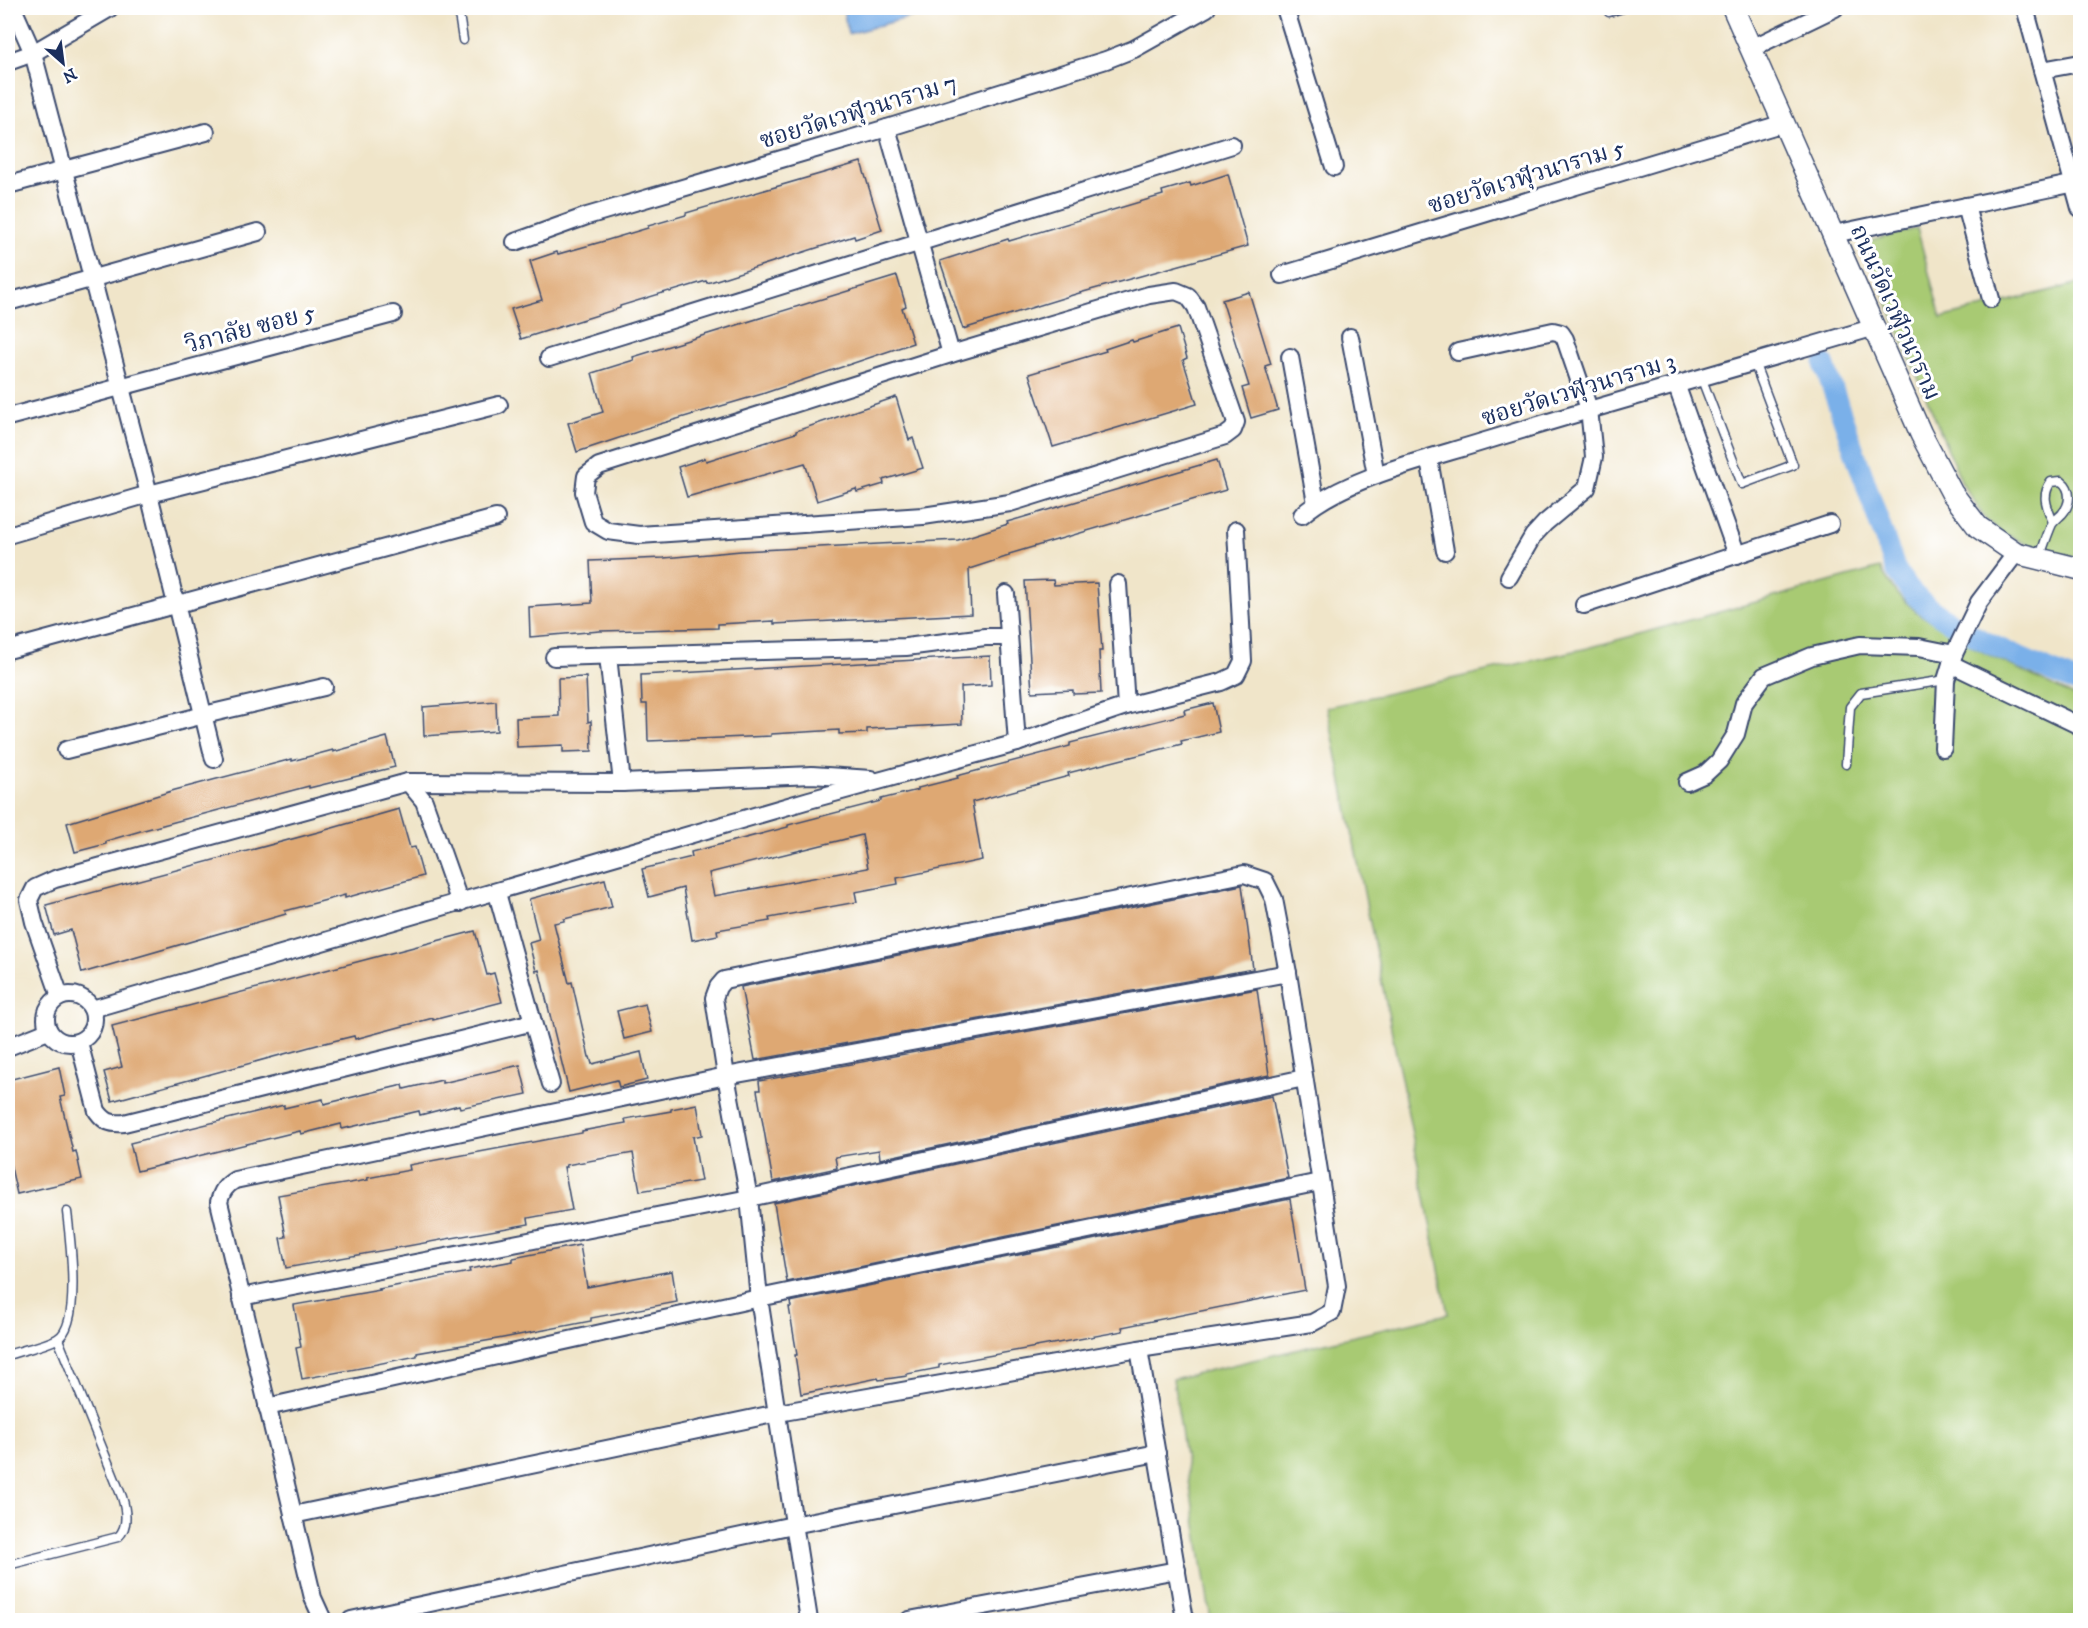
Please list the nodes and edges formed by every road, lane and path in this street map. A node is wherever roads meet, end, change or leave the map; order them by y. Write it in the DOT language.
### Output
graph roads {
  1 [pos="13,8"];
  2 [pos="110,8"];
  3 [pos="458,8"];
  4 [pos="1285,8"];
  5 [pos="1623,8"];
  6 [pos="1733,8"];
  7 [pos="1835,8"];
  8 [pos="2025,8"];
  9 [pos="1196,10"];
  10 [pos="1609,12"];
  11 [pos="463,40"];
  12 [pos="1752,48"];
  13 [pos="33,53"];
  14 [pos="8,62"];
  15 [pos="2080,63"];
  16 [pos="2042,70"];
  17 [pos="1784,123"];
  18 [pos="887,128"];
  19 [pos="206,132"];
  20 [pos="1232,145"];
  21 [pos="1334,167"];
  22 [pos="64,170"];
  23 [pos="2077,183"];
  24 [pos="8,185"];
  25 [pos="1966,206"];
  26 [pos="2080,208"];
  27 [pos="258,232"];
  28 [pos="1834,234"];
  29 [pos="515,242"];
  30 [pos="919,242"];
  31 [pos="1282,275"];
  32 [pos="92,278"];
  33 [pos="1991,299"];
  34 [pos="8,302"];
  35 [pos="393,314"];
  36 [pos="1875,327"];
  37 [pos="1350,337"];
  38 [pos="1458,352"];
  39 [pos="951,354"];
  40 [pos="1290,357"];
  41 [pos="549,358"];
  42 [pos="1754,362"];
  43 [pos="1701,377"];
  44 [pos="1676,384"];
  45 [pos="120,387"];
  46 [pos="499,405"];
  47 [pos="1589,409"];
  48 [pos="8,417"];
  49 [pos="1429,459"];
  50 [pos="1376,475"];
  51 [pos="149,494"];
  52 [pos="1316,504"];
  53 [pos="1302,515"];
  54 [pos="496,518"];
  55 [pos="2053,522"];
  56 [pos="1830,524"];
  57 [pos="1236,530"];
  58 [pos="8,534"];
  59 [pos="1445,551"];
  60 [pos="2016,552"];
  61 [pos="1737,555"];
  62 [pos="2039,560"];
  63 [pos="2080,569"];
  64 [pos="1509,577"];
  65 [pos="1118,584"];
  66 [pos="1006,594"];
  67 [pos="177,604"];
  68 [pos="1584,604"];
  69 [pos="1008,637"];
  70 [pos="8,650"];
  71 [pos="608,656"];
  72 [pos="554,657"];
  73 [pos="1952,661"];
  74 [pos="324,687"];
  75 [pos="1126,706"];
  76 [pos="204,715"];
  77 [pos="2080,726"];
  78 [pos="1017,743"];
  79 [pos="1943,748"];
  80 [pos="66,750"];
  81 [pos="214,759"];
  82 [pos="1846,764"];
  83 [pos="883,780"];
  84 [pos="408,782"];
  85 [pos="1687,782"];
  86 [pos="622,783"];
  87 [pos="496,892"];
  88 [pos="460,903"];
  89 [pos="1288,973"];
  90 [pos="60,996"];
  91 [pos="92,1009"];
  92 [pos="533,1022"];
  93 [pos="48,1031"];
  94 [pos="79,1042"];
  95 [pos="8,1047"];
  96 [pos="726,1076"];
  97 [pos="1304,1078"];
  98 [pos="551,1084"];
  99 [pos="1320,1182"];
  100 [pos="749,1198"];
  101 [pos="67,1212"];
  102 [pos="241,1297"];
  103 [pos="759,1298"];
  104 [pos="58,1339"];
  105 [pos="1139,1349"];
  106 [pos="8,1355"];
  107 [pos="267,1407"];
  108 [pos="778,1413"];
  109 [pos="1158,1453"];
  110 [pos="293,1515"];
  111 [pos="793,1525"];
  112 [pos="8,1565"];
  113 [pos="1177,1570"];
  114 [pos="323,1620"];
  115 [pos="351,1620"];
  116 [pos="809,1620"];
  117 [pos="909,1620"];
  118 [pos="1185,1620"];
  1 -- 13 [label="street"];
  2 -- 13 [label="street"];
  3 -- 11 [label="lane"];
  4 -- 21 [label="street"];
  5 -- 10 [label="lane"];
  6 -- 12 [label="street, ถนนวัดเวฬุวนาราม"];
  7 -- 12 [label="street"];
  8 -- 16 [label="street"];
  9 -- 18 [label="street, ซอยวัดเวฬุวนาราม 7"];
  12 -- 17 [label="street, ถนนวัดเวฬุวนาราม"];
  13 -- 14 [label="street"];
  13 -- 22 [label="street"];
  15 -- 16 [label="street"];
  16 -- 23 [label="street"];
  17 -- 28 [label="street, ถนนวัดเวฬุวนาราม"];
  17 -- 31 [label="street, ซอยวัดเวฬุวนาราม 5"];
  18 -- 29 [label="street, ซอยวัดเวฬุวนาราม 7"];
  18 -- 30 [label="street"];
  19 -- 22 [label="street"];
  20 -- 30 [label="street"];
  22 -- 24 [label="street"];
  22 -- 32 [label="street"];
  23 -- 25 [label="street"];
  23 -- 26 [label="street"];
  25 -- 28 [label="street"];
  25 -- 33 [label="street"];
  27 -- 32 [label="street"];
  28 -- 36 [label="street, ถนนวัดเวฬุวนาราม"];
  30 -- 39 [label="street"];
  30 -- 41 [label="street"];
  32 -- 34 [label="street"];
  32 -- 45 [label="street"];
  35 -- 45 [label="street, วิภาลัย ซอย 5"];
  36 -- 42 [label="street, ซอยวัดเวฬุวนาราม 3"];
  36 -- 60 [label="street, ถนนวัดเวฬุวนาราม"];
  37 -- 50 [label="street"];
  38 -- 47 [label="street"];
  39 -- 39 [label="street"];
  40 -- 52 [label="street"];
  42 -- 43 [label="street, ซอยวัดเวฬุวนาราม 3"];
  42 -- 43 [label="lane"];
  43 -- 44 [label="street, ซอยวัดเวฬุวนาราม 3"];
  44 -- 47 [label="street, ซอยวัดเวฬุวนาราม 3"];
  44 -- 61 [label="street"];
  45 -- 48 [label="street, วิภาลัย ซอย 5"];
  45 -- 51 [label="street"];
  46 -- 51 [label="street"];
  47 -- 49 [label="street, ซอยวัดเวฬุวนาราม 3"];
  47 -- 64 [label="street"];
  49 -- 50 [label="street, ซอยวัดเวฬุวนาราม 3"];
  49 -- 59 [label="street"];
  50 -- 52 [label="street, ซอยวัดเวฬุวนาราม 3"];
  51 -- 58 [label="street"];
  51 -- 67 [label="street"];
  52 -- 53 [label="street, ซอยวัดเวฬุวนาราม 3"];
  54 -- 67 [label="street"];
  55 -- 62 [label="lane"];
  56 -- 61 [label="street"];
  57 -- 75 [label="street"];
  60 -- 62 [label="street, ถนนวัดเวฬุวนาราม"];
  60 -- 73 [label="street"];
  61 -- 68 [label="street"];
  62 -- 63 [label="street, ถนนวัดเวฬุวนาราม"];
  65 -- 75 [label="street"];
  66 -- 69 [label="street"];
  67 -- 70 [label="street"];
  67 -- 76 [label="street"];
  69 -- 71 [label="street"];
  69 -- 78 [label="street"];
  71 -- 72 [label="street"];
  71 -- 86 [label="street"];
  73 -- 77 [label="street"];
  73 -- 79 [label="street"];
  73 -- 82 [label="lane"];
  73 -- 85 [label="street"];
  74 -- 76 [label="street"];
  75 -- 78 [label="street"];
  76 -- 80 [label="street"];
  76 -- 81 [label="street"];
  78 -- 83 [label="street"];
  83 -- 86 [label="street"];
  83 -- 87 [label="street"];
  84 -- 86 [label="street"];
  84 -- 88 [label="street"];
  84 -- 90 [label="street"];
  87 -- 88 [label="street"];
  87 -- 92 [label="street"];
  88 -- 91 [label="street"];
  89 -- 96 [label="street"];
  89 -- 96 [label="street"];
  89 -- 97 [label="street"];
  90 -- 91 [label="street"];
  90 -- 93 [label="street"];
  91 -- 94 [label="street"];
  92 -- 94 [label="street"];
  92 -- 98 [label="street"];
  93 -- 94 [label="street"];
  93 -- 95 [label="street"];
  96 -- 100 [label="street"];
  96 -- 102 [label="street"];
  97 -- 99 [label="street"];
  97 -- 100 [label="street"];
  99 -- 103 [label="street"];
  99 -- 105 [label="street"];
  100 -- 102 [label="street"];
  100 -- 103 [label="street"];
  101 -- 104 [label="lane"];
  102 -- 107 [label="street"];
  103 -- 107 [label="street"];
  103 -- 108 [label="street"];
  104 -- 106 [label="lane"];
  104 -- 112 [label="lane"];
  105 -- 108 [label="street"];
  105 -- 109 [label="street"];
  107 -- 110 [label="street"];
  108 -- 110 [label="street"];
  108 -- 111 [label="street"];
  109 -- 111 [label="street"];
  109 -- 113 [label="street"];
  110 -- 114 [label="street"];
  111 -- 115 [label="street"];
  111 -- 116 [label="street"];
  113 -- 117 [label="street"];
  113 -- 118 [label="street"];
}
